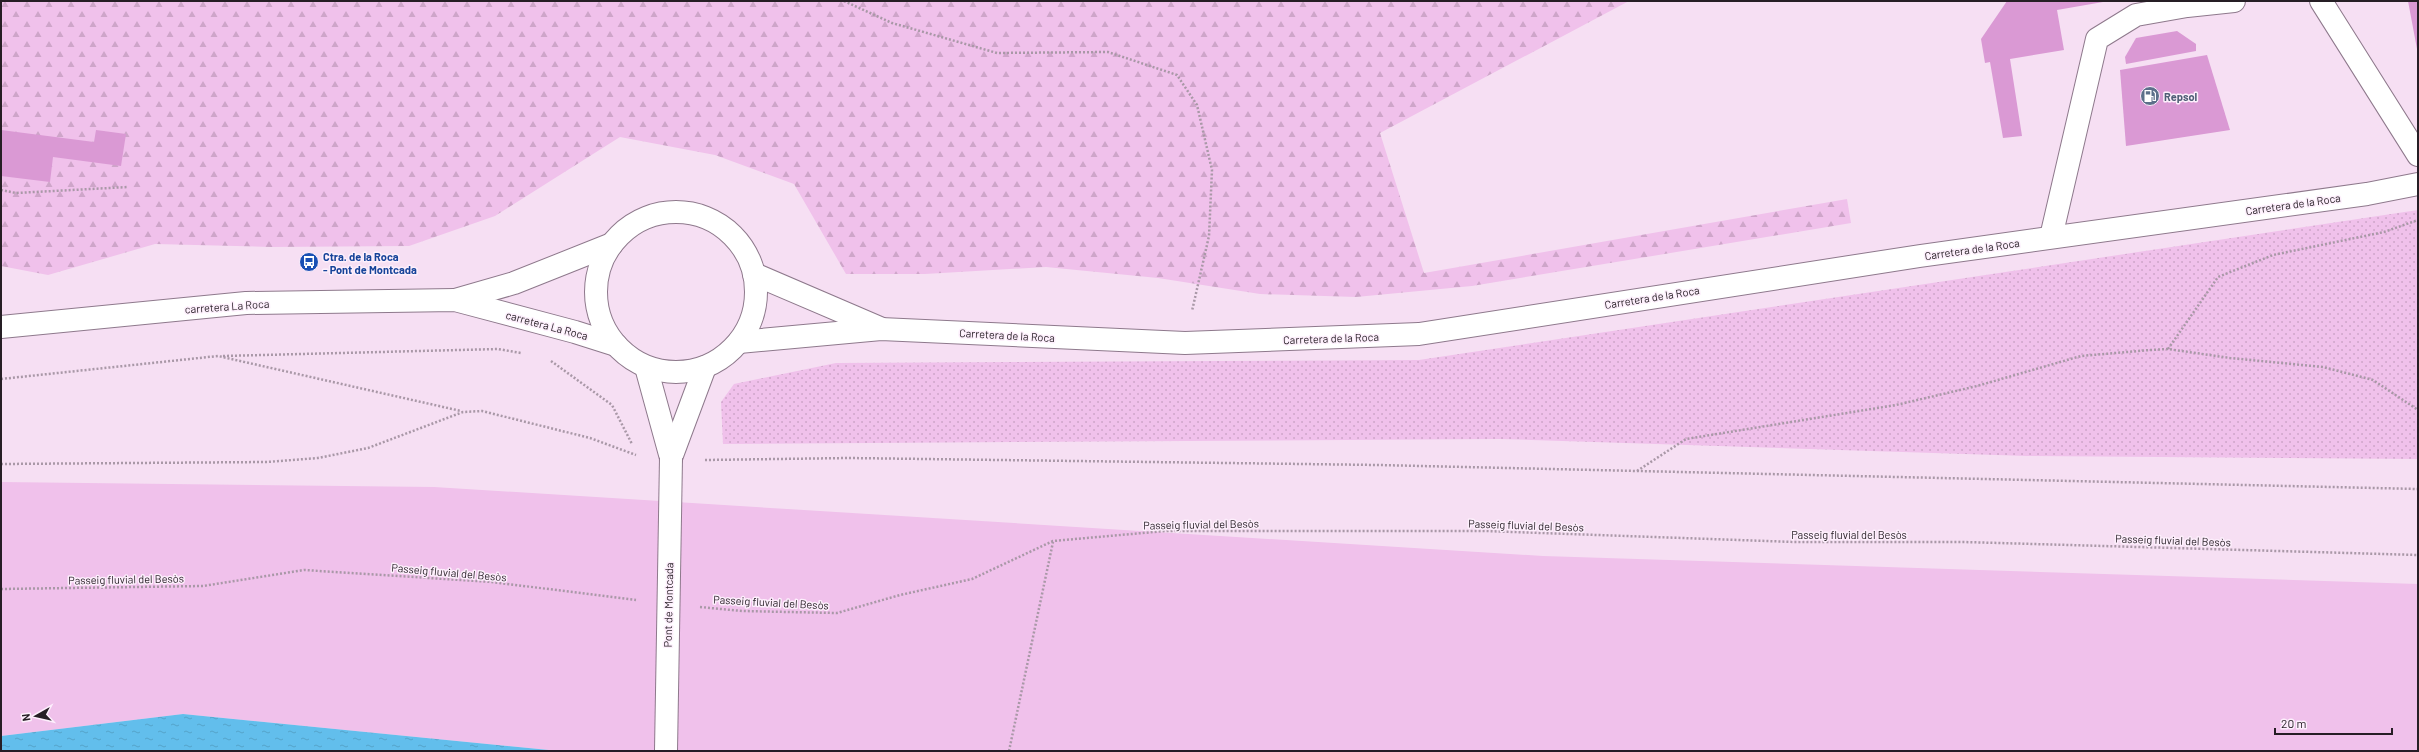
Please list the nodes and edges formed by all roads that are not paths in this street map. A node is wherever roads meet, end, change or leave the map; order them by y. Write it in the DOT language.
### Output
graph roads {
  1 [pos="2234,1"];
  2 [pos="2321,1"];
  3 [pos="2418,155"];
  4 [pos="2418,184"];
  5 [pos="2051,237"];
  6 [pos="612,244"];
  7 [pos="754,274"];
  8 [pos="455,300"];
  9 [pos="1,327"];
  10 [pos="881,329"];
  11 [pos="739,342"];
  12 [pos="616,345"];
  13 [pos="646,366"];
  14 [pos="706,367"];
  15 [pos="671,458"];
  16 [pos="666,751"];
  1 -- 5 [label="street"];
  2 -- 3 [label="street"];
  4 -- 5 [label="street, Carretera de la Roca"];
  5 -- 10 [label="street, Carretera de la Roca"];
  6 -- 7 [label="street"];
  6 -- 8 [label="street, carretera La Roca"];
  6 -- 12 [label="street"];
  7 -- 10 [label="street, Carretera de la Roca"];
  7 -- 11 [label="street"];
  8 -- 9 [label="street, carretera La Roca"];
  8 -- 12 [label="street, carretera La Roca"];
  10 -- 11 [label="street, Carretera de la Roca"];
  11 -- 14 [label="street"];
  12 -- 13 [label="street"];
  13 -- 14 [label="street"];
  13 -- 15 [label="street"];
  14 -- 15 [label="street"];
  15 -- 16 [label="street, Pont de Montcada, bridge"];
}
